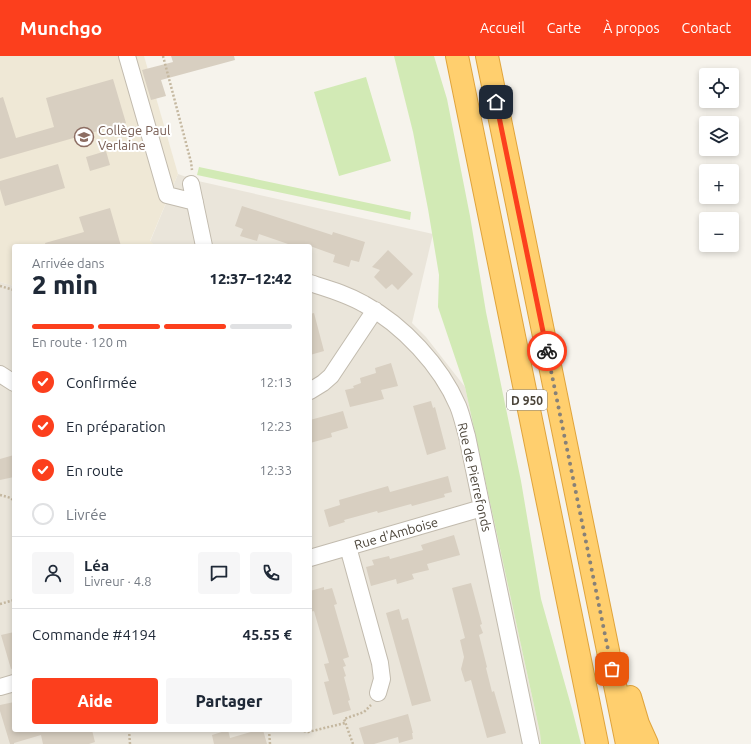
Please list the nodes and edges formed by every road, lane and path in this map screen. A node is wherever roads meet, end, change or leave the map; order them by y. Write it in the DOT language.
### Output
graph roads {
  1 [pos="127,56"];
  2 [pos="163,56"];
  3 [pos="457,56"];
  4 [pos="487,56"];
  5 [pos="192,178"];
  6 [pos="195,202"];
  7 [pos="204,244"];
  8 [pos="312,284"];
  9 [pos="0,286"];
  10 [pos="12,289"];
  11 [pos="375,310"];
  12 [pos="0,374"];
  13 [pos="12,382"];
  14 [pos="312,390"];
  15 [pos="0,495"];
  16 [pos="12,500"];
  17 [pos="482,508"];
  18 [pos="584,534"];
  19 [pos="348,547"];
  20 [pos="312,557"];
  21 [pos="12,601"];
  22 [pos="0,604"];
  23 [pos="12,684"];
  24 [pos="0,687"];
  25 [pos="378,694"];
  26 [pos="345,723"];
  27 [pos="312,731"];
  28 [pos="129,732"];
  29 [pos="269,732"];
  30 [pos="130,744"];
  31 [pos="270,744"];
  32 [pos="353,744"];
  33 [pos="531,744"];
  34 [pos="597,744"];
  35 [pos="627,744"];
  36 [pos="647,744"];
  1 -- 6 [label="street"];
  2 -- 5 [label="path"];
  3 -- 34 [label="highway, D 950"];
  4 -- 18 [label="highway, D 950"];
  5 -- 6 [label="street"];
  6 -- 7 [label="street"];
  8 -- 11 [label="street, Rue de Pierrefonds"];
  9 -- 10 [label="path"];
  11 -- 14 [label="street"];
  11 -- 17 [label="street, Rue de Pierrefonds"];
  12 -- 13 [label="street"];
  15 -- 16 [label="path"];
  17 -- 19 [label="street, Rue d'Amboise"];
  17 -- 33 [label="street, Rue de Pierrefonds"];
  18 -- 35 [label="highway, D 950"];
  18 -- 36 [label="highway"];
  19 -- 20 [label="street, Rue d'Amboise"];
  19 -- 25 [label="street"];
  21 -- 22 [label="path"];
  23 -- 24 [label="street"];
  25 -- 26 [label="path"];
  26 -- 27 [label="path"];
  26 -- 32 [label="path"];
  28 -- 30 [label="path"];
  29 -- 31 [label="path"];
}
